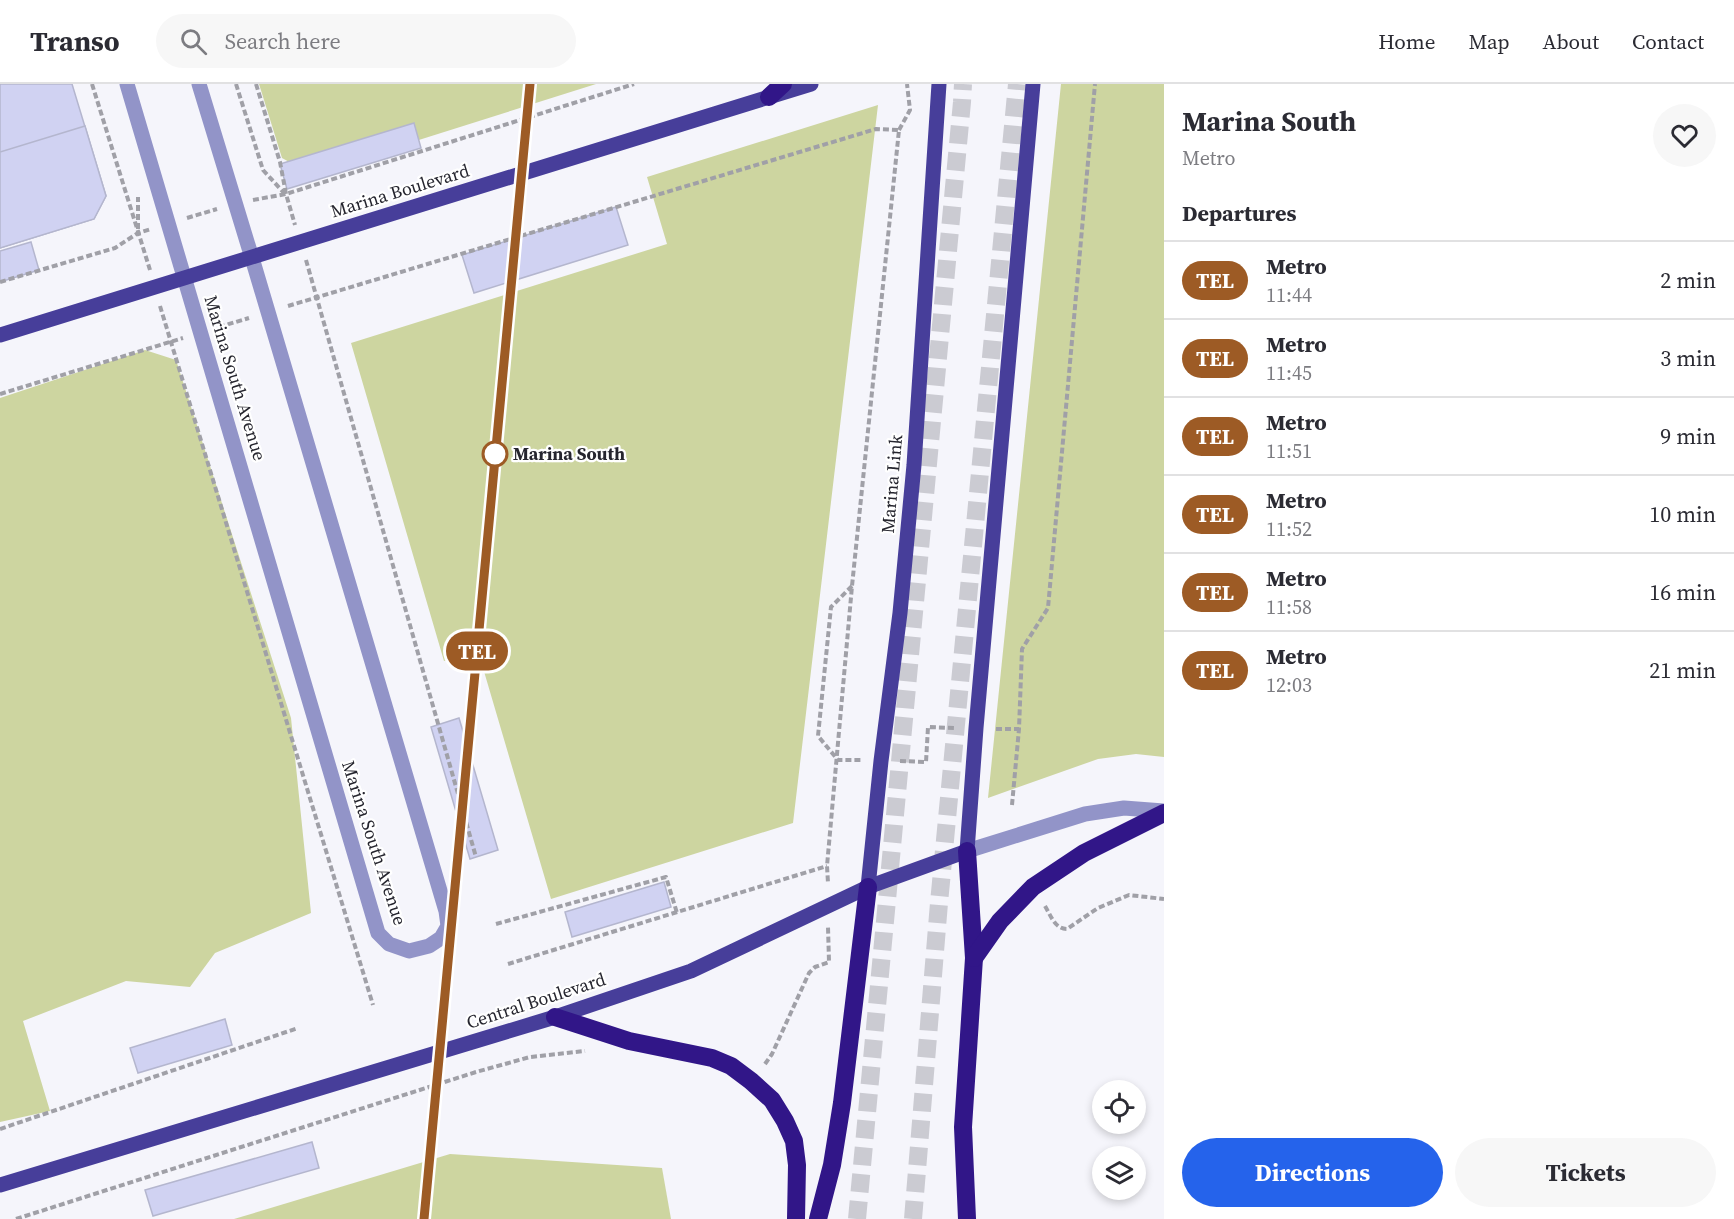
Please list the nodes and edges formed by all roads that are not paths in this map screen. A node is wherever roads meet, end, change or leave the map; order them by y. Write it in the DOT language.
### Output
graph roads {
  1 [pos="127,84"];
  2 [pos="199,84"];
  3 [pos="783,84"];
  4 [pos="811,84"];
  5 [pos="939,84"];
  6 [pos="1033,84"];
  7 [pos="769,97"];
  8 [pos="252,258"];
  9 [pos="185,278"];
  10 [pos="0,335"];
  11 [pos="1164,812"];
  12 [pos="967,851"];
  13 [pos="868,887"];
  14 [pos="974,958"];
  15 [pos="555,1017"];
  16 [pos="0,1185"];
  17 [pos="796,1219"];
  18 [pos="818,1219"];
  19 [pos="967,1219"];
  1 -- 9 [label="street, Marina South Avenue"];
  2 -- 8 [label="street, Marina South Avenue"];
  3 -- 7 [label="highway"];
  4 -- 7 [label="main road, Marina Boulevard"];
  5 -- 13 [label="main road, Marina Link"];
  6 -- 12 [label="main road"];
  7 -- 8 [label="main road, Marina Boulevard"];
  8 -- 9 [label="main road, Marina Boulevard"];
  8 -- 9 [label="street, Marina South Avenue"];
  9 -- 10 [label="main road, Marina Boulevard"];
  11 -- 12 [label="street"];
  11 -- 14 [label="highway"];
  12 -- 13 [label="main road, Central Boulevard"];
  12 -- 14 [label="highway"];
  13 -- 15 [label="main road, Central Boulevard"];
  13 -- 18 [label="highway"];
  14 -- 19 [label="highway"];
  15 -- 16 [label="main road, Central Boulevard"];
  15 -- 17 [label="highway"];
}
